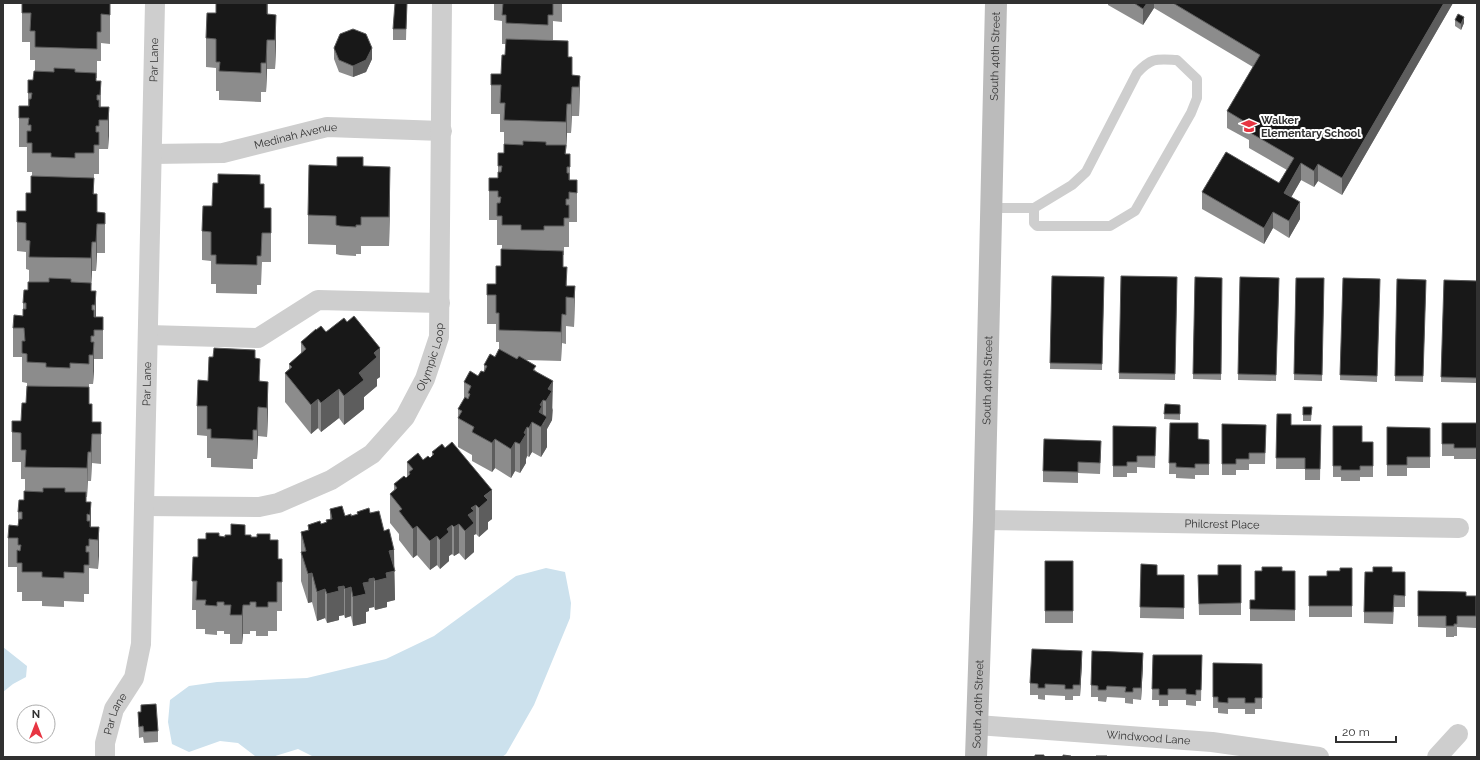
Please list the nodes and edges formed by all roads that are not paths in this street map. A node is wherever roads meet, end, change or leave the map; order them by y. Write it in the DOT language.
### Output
graph roads {
  1 [pos="155,3"];
  2 [pos="442,3"];
  3 [pos="996,3"];
  4 [pos="442,131"];
  5 [pos="152,154"];
  6 [pos="992,208"];
  7 [pos="1034,208"];
  8 [pos="440,303"];
  9 [pos="148,335"];
  10 [pos="144,506"];
  11 [pos="984,520"];
  12 [pos="1460,528"];
  13 [pos="977,725"];
  14 [pos="1458,734"];
  15 [pos="104,757"];
  16 [pos="976,757"];
  17 [pos="1319,757"];
  18 [pos="1437,757"];
  1 -- 5 [label="street, Par Lane"];
  2 -- 4 [label="street, Olympic Loop"];
  3 -- 6 [label="street, South 40th Street"];
  4 -- 5 [label="street, Medinah Avenue"];
  4 -- 8 [label="street, Olympic Loop"];
  5 -- 9 [label="street, Par Lane"];
  6 -- 7 [label="lane"];
  6 -- 11 [label="street, South 40th Street"];
  7 -- 7 [label="lane"];
  8 -- 9 [label="street"];
  8 -- 10 [label="street, Olympic Loop"];
  9 -- 10 [label="street, Par Lane"];
  10 -- 15 [label="street, Par Lane"];
  11 -- 12 [label="street, Philcrest Place"];
  11 -- 13 [label="street, South 40th Street"];
  13 -- 16 [label="street, South 40th Street"];
  13 -- 17 [label="street, Windwood Lane"];
  14 -- 18 [label="street"];
}
